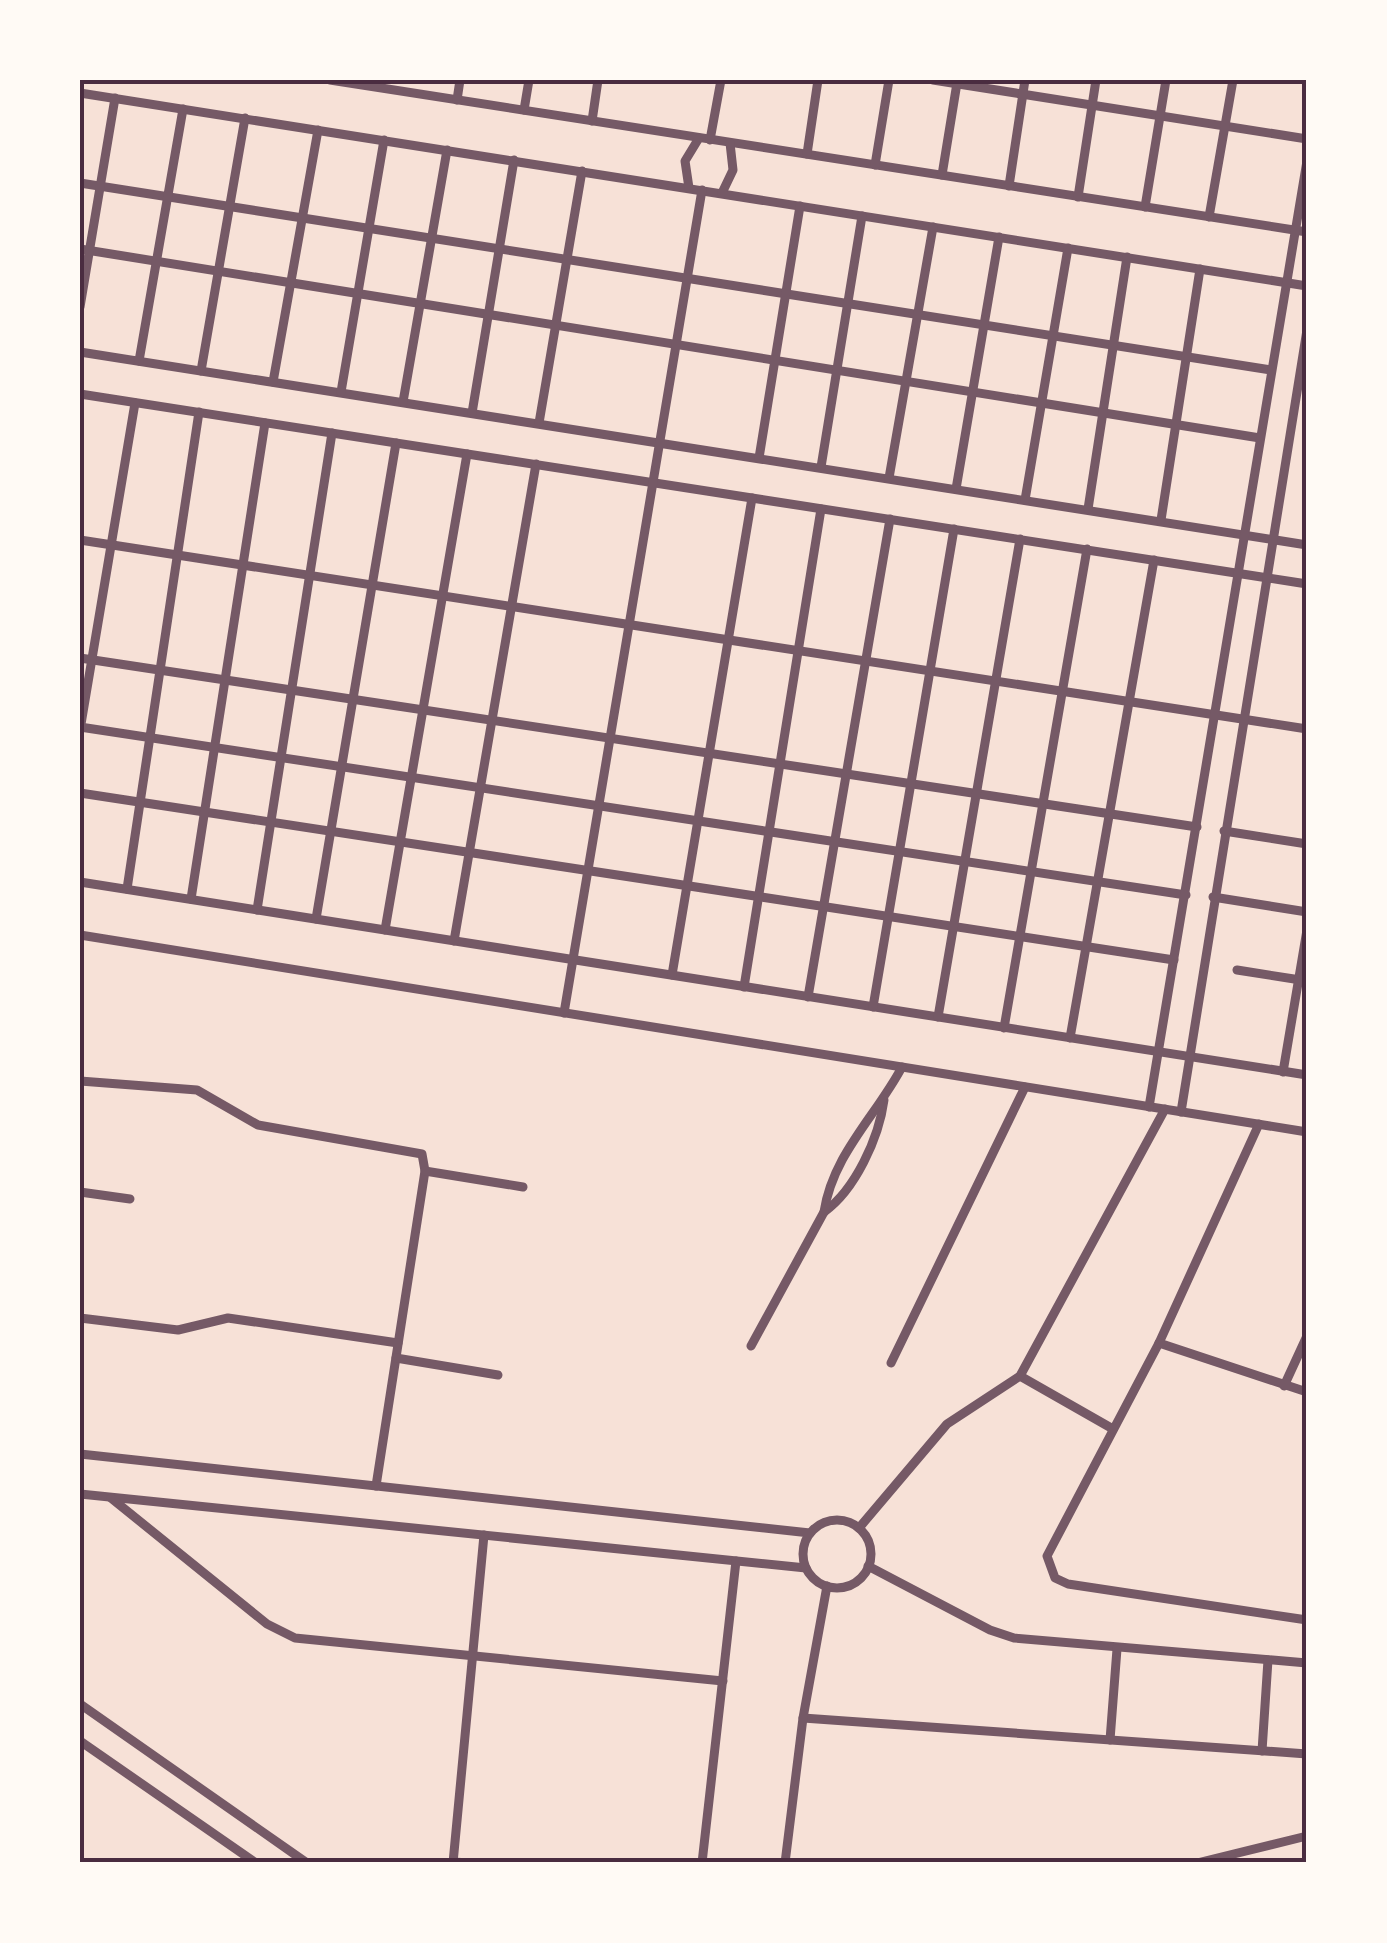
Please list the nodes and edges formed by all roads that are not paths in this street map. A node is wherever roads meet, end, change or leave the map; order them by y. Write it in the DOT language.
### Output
graph roads {
  1 [pos="330,80"];
  2 [pos="460,80"];
  3 [pos="529,80"];
  4 [pos="598,80"];
  5 [pos="721,80"];
  6 [pos="818,80"];
  7 [pos="889,80"];
  8 [pos="933,80"];
  9 [pos="1025,80"];
  10 [pos="1096,80"];
  11 [pos="1166,80"];
  12 [pos="1233,80"];
  13 [pos="957,82"];
  14 [pos="394,85"];
  15 [pos="80,93"];
  16 [pos="1023,94"];
  17 [pos="115,98"];
  18 [pos="457,100"];
  19 [pos="1092,105"];
  20 [pos="183,109"];
  21 [pos="524,110"];
  22 [pos="1160,116"];
  23 [pos="245,118"];
  24 [pos="592,120"];
  25 [pos="1225,126"];
  26 [pos="318,130"];
  27 [pos="698,138"];
  28 [pos="1307,139"];
  29 [pos="384,140"];
  30 [pos="710,140"];
  31 [pos="730,143"];
  32 [pos="447,150"];
  33 [pos="806,154"];
  34 [pos="514,160"];
  35 [pos="1307,161"];
  36 [pos="876,165"];
  37 [pos="582,171"];
  38 [pos="942,176"];
  39 [pos="80,184"];
  40 [pos="100,186"];
  41 [pos="1009,186"];
  42 [pos="689,188"];
  43 [pos="702,190"];
  44 [pos="722,194"];
  45 [pos="168,197"];
  46 [pos="1078,197"];
  47 [pos="800,206"];
  48 [pos="230,207"];
  49 [pos="1145,207"];
  50 [pos="862,216"];
  51 [pos="1209,217"];
  52 [pos="302,218"];
  53 [pos="933,227"];
  54 [pos="369,228"];
  55 [pos="1295,230"];
  56 [pos="1307,232"];
  57 [pos="999,237"];
  58 [pos="432,238"];
  59 [pos="1068,248"];
  60 [pos="499,249"];
  61 [pos="85,250"];
  62 [pos="1127,257"];
  63 [pos="567,260"];
  64 [pos="157,262"];
  65 [pos="1200,269"];
  66 [pos="218,272"];
  67 [pos="688,278"];
  68 [pos="291,283"];
  69 [pos="1286,283"];
  70 [pos="1307,286"];
  71 [pos="358,294"];
  72 [pos="786,294"];
  73 [pos="420,304"];
  74 [pos="848,304"];
  75 [pos="80,307"];
  76 [pos="918,314"];
  77 [pos="488,315"];
  78 [pos="984,325"];
  79 [pos="556,326"];
  80 [pos="1307,330"];
  81 [pos="1053,336"];
  82 [pos="676,345"];
  83 [pos="1113,345"];
  84 [pos="80,352"];
  85 [pos="1186,356"];
  86 [pos="775,360"];
  87 [pos="140,361"];
  88 [pos="1272,370"];
  89 [pos="1304,370"];
  90 [pos="202,371"];
  91 [pos="837,371"];
  92 [pos="273,382"];
  93 [pos="906,382"];
  94 [pos="341,392"];
  95 [pos="972,392"];
  96 [pos="80,394"];
  97 [pos="134,402"];
  98 [pos="403,402"];
  99 [pos="1042,403"];
  100 [pos="199,412"];
  101 [pos="472,413"];
  102 [pos="1103,413"];
  103 [pos="264,422"];
  104 [pos="539,424"];
  105 [pos="1176,425"];
  106 [pos="332,433"];
  107 [pos="1260,438"];
  108 [pos="660,442"];
  109 [pos="396,443"];
  110 [pos="467,454"];
  111 [pos="759,458"];
  112 [pos="536,464"];
  113 [pos="821,467"];
  114 [pos="889,478"];
  115 [pos="654,482"];
  116 [pos="956,488"];
  117 [pos="752,498"];
  118 [pos="1025,500"];
  119 [pos="822,508"];
  120 [pos="1088,509"];
  121 [pos="890,519"];
  122 [pos="1161,520"];
  123 [pos="954,529"];
  124 [pos="1244,536"];
  125 [pos="1020,539"];
  126 [pos="80,540"];
  127 [pos="1272,540"];
  128 [pos="111,545"];
  129 [pos="1307,545"];
  130 [pos="1087,550"];
  131 [pos="178,555"];
  132 [pos="1154,560"];
  133 [pos="243,565"];
  134 [pos="1238,573"];
  135 [pos="310,575"];
  136 [pos="1266,578"];
  137 [pos="1307,584"];
  138 [pos="372,585"];
  139 [pos="443,596"];
  140 [pos="512,606"];
  141 [pos="630,624"];
  142 [pos="728,640"];
  143 [pos="798,650"];
  144 [pos="80,658"];
  145 [pos="92,660"];
  146 [pos="866,661"];
  147 [pos="160,670"];
  148 [pos="930,670"];
  149 [pos="225,680"];
  150 [pos="996,680"];
  151 [pos="292,690"];
  152 [pos="1062,691"];
  153 [pos="353,699"];
  154 [pos="1129,701"];
  155 [pos="423,710"];
  156 [pos="1215,714"];
  157 [pos="1242,719"];
  158 [pos="492,720"];
  159 [pos="80,728"];
  160 [pos="1307,728"];
  161 [pos="150,738"];
  162 [pos="610,739"];
  163 [pos="215,747"];
  164 [pos="710,754"];
  165 [pos="281,758"];
  166 [pos="780,764"];
  167 [pos="341,766"];
  168 [pos="846,774"];
  169 [pos="411,777"];
  170 [pos="911,784"];
  171 [pos="480,788"];
  172 [pos="80,793"];
  173 [pos="976,794"];
  174 [pos="140,802"];
  175 [pos="1043,804"];
  176 [pos="599,806"];
  177 [pos="205,812"];
  178 [pos="1109,814"];
  179 [pos="698,821"];
  180 [pos="271,822"];
  181 [pos="1196,827"];
  182 [pos="1224,830"];
  183 [pos="330,831"];
  184 [pos="769,832"];
  185 [pos="835,841"];
  186 [pos="400,842"];
  187 [pos="1307,844"];
  188 [pos="900,851"];
  189 [pos="470,852"];
  190 [pos="965,861"];
  191 [pos="588,870"];
  192 [pos="1032,871"];
  193 [pos="1098,881"];
  194 [pos="80,882"];
  195 [pos="687,885"];
  196 [pos="127,889"];
  197 [pos="1186,895"];
  198 [pos="758,896"];
  199 [pos="1213,897"];
  200 [pos="192,899"];
  201 [pos="824,906"];
  202 [pos="257,910"];
  203 [pos="1307,912"];
  204 [pos="888,916"];
  205 [pos="316,919"];
  206 [pos="954,926"];
  207 [pos="385,930"];
  208 [pos="1307,930"];
  209 [pos="80,935"];
  210 [pos="1020,936"];
  211 [pos="454,941"];
  212 [pos="1086,946"];
  213 [pos="574,960"];
  214 [pos="1174,960"];
  215 [pos="1237,970"];
  216 [pos="672,975"];
  217 [pos="1303,981"];
  218 [pos="744,987"];
  219 [pos="808,997"];
  220 [pos="873,1007"];
  221 [pos="564,1013"];
  222 [pos="938,1017"];
  223 [pos="1004,1028"];
  224 [pos="1070,1038"];
  225 [pos="1160,1052"];
  226 [pos="1190,1057"];
  227 [pos="902,1067"];
  228 [pos="1283,1072"];
  229 [pos="1307,1075"];
  230 [pos="80,1081"];
  231 [pos="1025,1086"];
  232 [pos="884,1100"];
  233 [pos="1150,1106"];
  234 [pos="1165,1109"];
  235 [pos="1182,1112"];
  236 [pos="1259,1124"];
  237 [pos="1307,1132"];
  238 [pos="425,1171"];
  239 [pos="523,1187"];
  240 [pos="80,1192"];
  241 [pos="130,1200"];
  242 [pos="824,1212"];
  243 [pos="80,1318"];
  244 [pos="1307,1336"];
  245 [pos="398,1343"];
  246 [pos="1159,1343"];
  247 [pos="751,1346"];
  248 [pos="396,1358"];
  249 [pos="891,1363"];
  250 [pos="498,1374"];
  251 [pos="1020,1376"];
  252 [pos="1284,1386"];
  253 [pos="1307,1392"];
  254 [pos="1112,1429"];
  255 [pos="80,1454"];
  256 [pos="376,1486"];
  257 [pos="80,1494"];
  258 [pos="110,1497"];
  259 [pos="858,1528"];
  260 [pos="810,1533"];
  261 [pos="484,1535"];
  262 [pos="736,1561"];
  263 [pos="868,1566"];
  264 [pos="806,1568"];
  265 [pos="827,1586"];
  266 [pos="1307,1620"];
  267 [pos="1118,1648"];
  268 [pos="472,1656"];
  269 [pos="1268,1660"];
  270 [pos="1307,1663"];
  271 [pos="724,1681"];
  272 [pos="80,1704"];
  273 [pos="803,1718"];
  274 [pos="1110,1740"];
  275 [pos="80,1741"];
  276 [pos="1262,1751"];
  277 [pos="1307,1754"];
  278 [pos="1307,1836"];
  279 [pos="453,1862"];
  280 [pos="256,1863"];
  281 [pos="307,1863"];
  282 [pos="469,1863"];
  283 [pos="702,1863"];
  284 [pos="784,1863"];
  285 [pos="1196,1863"];
  1 -- 14 [label="street"];
  2 -- 18 [label="street"];
  3 -- 21 [label="street"];
  4 -- 24 [label="street"];
  5 -- 30 [label="street"];
  6 -- 33 [label="street"];
  7 -- 36 [label="street"];
  8 -- 13 [label="street"];
  9 -- 16 [label="street"];
  10 -- 19 [label="street"];
  11 -- 22 [label="street"];
  12 -- 25 [label="street"];
  13 -- 16 [label="street"];
  13 -- 38 [label="street"];
  14 -- 18 [label="street"];
  15 -- 17 [label="street"];
  16 -- 19 [label="street"];
  16 -- 41 [label="street"];
  17 -- 20 [label="street"];
  17 -- 40 [label="street"];
  18 -- 21 [label="street"];
  19 -- 22 [label="street"];
  19 -- 46 [label="street"];
  20 -- 23 [label="street"];
  20 -- 45 [label="street"];
  21 -- 24 [label="street"];
  22 -- 25 [label="street"];
  22 -- 49 [label="street"];
  23 -- 26 [label="street"];
  23 -- 48 [label="street"];
  24 -- 27 [label="street"];
  25 -- 28 [label="street"];
  25 -- 51 [label="street"];
  26 -- 29 [label="street"];
  26 -- 52 [label="street"];
  27 -- 30 [label="street"];
  27 -- 42 [label="street"];
  29 -- 32 [label="street"];
  29 -- 54 [label="street"];
  30 -- 31 [label="street"];
  31 -- 33 [label="street"];
  31 -- 44 [label="street"];
  32 -- 34 [label="street"];
  32 -- 58 [label="street"];
  33 -- 36 [label="street"];
  34 -- 37 [label="street"];
  34 -- 60 [label="street"];
  35 -- 55 [label="street"];
  36 -- 38 [label="street"];
  37 -- 42 [label="street"];
  37 -- 63 [label="street"];
  38 -- 41 [label="street"];
  39 -- 40 [label="street"];
  40 -- 45 [label="street"];
  40 -- 61 [label="street"];
  41 -- 46 [label="street"];
  42 -- 43 [label="street"];
  43 -- 44 [label="street"];
  43 -- 67 [label="street"];
  44 -- 47 [label="street"];
  45 -- 48 [label="street"];
  45 -- 64 [label="street"];
  46 -- 49 [label="street"];
  47 -- 50 [label="street"];
  47 -- 72 [label="street"];
  48 -- 52 [label="street"];
  48 -- 66 [label="street"];
  49 -- 51 [label="street"];
  50 -- 53 [label="street"];
  50 -- 74 [label="street"];
  51 -- 55 [label="street"];
  52 -- 54 [label="street"];
  52 -- 68 [label="street"];
  53 -- 57 [label="street"];
  53 -- 76 [label="street"];
  54 -- 58 [label="street"];
  54 -- 71 [label="street"];
  55 -- 56 [label="street"];
  55 -- 69 [label="street"];
  57 -- 59 [label="street"];
  57 -- 78 [label="street"];
  58 -- 60 [label="street"];
  58 -- 73 [label="street"];
  59 -- 62 [label="street"];
  59 -- 81 [label="street"];
  60 -- 63 [label="street"];
  60 -- 77 [label="street"];
  61 -- 64 [label="street"];
  61 -- 75 [label="street"];
  62 -- 65 [label="street"];
  62 -- 83 [label="street"];
  63 -- 67 [label="street"];
  63 -- 79 [label="street"];
  64 -- 66 [label="street"];
  64 -- 87 [label="street"];
  65 -- 69 [label="street"];
  65 -- 85 [label="street"];
  66 -- 68 [label="street"];
  66 -- 90 [label="street"];
  67 -- 72 [label="street"];
  67 -- 82 [label="street"];
  68 -- 71 [label="street"];
  68 -- 92 [label="street"];
  69 -- 70 [label="street"];
  69 -- 88 [label="street"];
  71 -- 73 [label="street"];
  71 -- 94 [label="street"];
  72 -- 74 [label="street"];
  72 -- 86 [label="street"];
  73 -- 77 [label="street"];
  73 -- 98 [label="street"];
  74 -- 76 [label="street"];
  74 -- 91 [label="street"];
  76 -- 78 [label="street"];
  76 -- 93 [label="street"];
  77 -- 79 [label="street"];
  77 -- 101 [label="street"];
  78 -- 81 [label="street"];
  78 -- 95 [label="street"];
  79 -- 82 [label="street"];
  79 -- 104 [label="street"];
  80 -- 89 [label="street"];
  81 -- 83 [label="street"];
  81 -- 99 [label="street"];
  82 -- 86 [label="street"];
  82 -- 108 [label="street"];
  83 -- 85 [label="street"];
  83 -- 102 [label="street"];
  84 -- 87 [label="street"];
  85 -- 88 [label="street"];
  85 -- 105 [label="street"];
  86 -- 91 [label="street"];
  86 -- 111 [label="street"];
  87 -- 90 [label="street"];
  88 -- 107 [label="street"];
  89 -- 127 [label="street"];
  90 -- 92 [label="street"];
  91 -- 93 [label="street"];
  91 -- 113 [label="street"];
  92 -- 94 [label="street"];
  93 -- 95 [label="street"];
  93 -- 114 [label="street"];
  94 -- 98 [label="street"];
  95 -- 99 [label="street"];
  95 -- 116 [label="street"];
  96 -- 97 [label="street"];
  97 -- 100 [label="street"];
  97 -- 128 [label="street"];
  98 -- 101 [label="street"];
  99 -- 102 [label="street"];
  99 -- 118 [label="street"];
  100 -- 103 [label="street"];
  100 -- 131 [label="street"];
  101 -- 104 [label="street"];
  102 -- 105 [label="street"];
  102 -- 120 [label="street"];
  103 -- 106 [label="street"];
  103 -- 133 [label="street"];
  104 -- 108 [label="street"];
  105 -- 107 [label="street"];
  105 -- 122 [label="street"];
  106 -- 109 [label="street"];
  106 -- 135 [label="street"];
  107 -- 124 [label="street"];
  108 -- 111 [label="street"];
  108 -- 115 [label="street"];
  109 -- 110 [label="street"];
  109 -- 138 [label="street"];
  110 -- 112 [label="street"];
  110 -- 139 [label="street"];
  111 -- 113 [label="street"];
  112 -- 115 [label="street"];
  112 -- 140 [label="street"];
  113 -- 114 [label="street"];
  114 -- 116 [label="street"];
  115 -- 117 [label="street"];
  115 -- 141 [label="street"];
  116 -- 118 [label="street"];
  117 -- 119 [label="street"];
  117 -- 142 [label="street"];
  118 -- 120 [label="street"];
  119 -- 121 [label="street"];
  119 -- 143 [label="street"];
  120 -- 122 [label="street"];
  121 -- 123 [label="street"];
  121 -- 146 [label="street"];
  122 -- 124 [label="street"];
  123 -- 125 [label="street"];
  123 -- 148 [label="street"];
  124 -- 127 [label="street"];
  124 -- 134 [label="street"];
  125 -- 130 [label="street"];
  125 -- 150 [label="street"];
  126 -- 128 [label="street"];
  127 -- 129 [label="street"];
  127 -- 136 [label="street"];
  128 -- 131 [label="street"];
  128 -- 145 [label="street"];
  130 -- 132 [label="street"];
  130 -- 152 [label="street"];
  131 -- 133 [label="street"];
  131 -- 147 [label="street"];
  132 -- 134 [label="street"];
  132 -- 154 [label="street"];
  133 -- 135 [label="street"];
  133 -- 149 [label="street"];
  134 -- 136 [label="street"];
  134 -- 156 [label="street"];
  135 -- 138 [label="street"];
  135 -- 151 [label="street"];
  136 -- 137 [label="street"];
  136 -- 157 [label="street"];
  138 -- 139 [label="street"];
  138 -- 153 [label="street"];
  139 -- 140 [label="street"];
  139 -- 155 [label="street"];
  140 -- 141 [label="street"];
  140 -- 158 [label="street"];
  141 -- 142 [label="street"];
  141 -- 162 [label="street"];
  142 -- 143 [label="street"];
  142 -- 164 [label="street"];
  143 -- 146 [label="street"];
  143 -- 166 [label="street"];
  144 -- 145 [label="street"];
  145 -- 147 [label="street"];
  145 -- 159 [label="street"];
  146 -- 148 [label="street"];
  146 -- 168 [label="street"];
  147 -- 149 [label="street"];
  147 -- 161 [label="street"];
  148 -- 150 [label="street"];
  148 -- 170 [label="street"];
  149 -- 151 [label="street"];
  149 -- 163 [label="street"];
  150 -- 152 [label="street"];
  150 -- 173 [label="street"];
  151 -- 153 [label="street"];
  151 -- 165 [label="street"];
  152 -- 154 [label="street"];
  152 -- 175 [label="street"];
  153 -- 155 [label="street"];
  153 -- 167 [label="street"];
  154 -- 156 [label="street"];
  154 -- 178 [label="street"];
  155 -- 158 [label="street"];
  155 -- 169 [label="street"];
  156 -- 157 [label="street"];
  156 -- 181 [label="street"];
  157 -- 160 [label="street"];
  157 -- 182 [label="street"];
  158 -- 162 [label="street"];
  158 -- 171 [label="street"];
  159 -- 161 [label="street"];
  161 -- 163 [label="street"];
  161 -- 174 [label="street"];
  162 -- 164 [label="street"];
  162 -- 176 [label="street"];
  163 -- 165 [label="street"];
  163 -- 177 [label="street"];
  164 -- 166 [label="street"];
  164 -- 179 [label="street"];
  165 -- 167 [label="street"];
  165 -- 180 [label="street"];
  166 -- 168 [label="street"];
  166 -- 184 [label="street"];
  167 -- 169 [label="street"];
  167 -- 183 [label="street"];
  168 -- 170 [label="street"];
  168 -- 185 [label="street"];
  169 -- 171 [label="street"];
  169 -- 186 [label="street"];
  170 -- 173 [label="street"];
  170 -- 188 [label="street"];
  171 -- 176 [label="street"];
  171 -- 189 [label="street"];
  172 -- 174 [label="street"];
  173 -- 175 [label="street"];
  173 -- 190 [label="street"];
  174 -- 177 [label="street"];
  174 -- 196 [label="street"];
  175 -- 178 [label="street"];
  175 -- 192 [label="street"];
  176 -- 179 [label="street"];
  176 -- 191 [label="street"];
  177 -- 180 [label="street"];
  177 -- 200 [label="street"];
  178 -- 181 [label="street"];
  178 -- 193 [label="street"];
  179 -- 184 [label="street"];
  179 -- 195 [label="street"];
  180 -- 183 [label="street"];
  180 -- 202 [label="street"];
  181 -- 197 [label="street"];
  182 -- 187 [label="street"];
  182 -- 199 [label="street"];
  183 -- 186 [label="street"];
  183 -- 205 [label="street"];
  184 -- 185 [label="street"];
  184 -- 198 [label="street"];
  185 -- 188 [label="street"];
  185 -- 201 [label="street"];
  186 -- 189 [label="street"];
  186 -- 207 [label="street"];
  188 -- 190 [label="street"];
  188 -- 204 [label="street"];
  189 -- 191 [label="street"];
  189 -- 211 [label="street"];
  190 -- 192 [label="street"];
  190 -- 206 [label="street"];
  191 -- 195 [label="street"];
  191 -- 213 [label="street"];
  192 -- 193 [label="street"];
  192 -- 210 [label="street"];
  193 -- 197 [label="street"];
  193 -- 212 [label="street"];
  194 -- 196 [label="street"];
  195 -- 198 [label="street"];
  195 -- 216 [label="street"];
  196 -- 200 [label="street"];
  197 -- 214 [label="street"];
  198 -- 201 [label="street"];
  198 -- 218 [label="street"];
  199 -- 203 [label="street"];
  199 -- 226 [label="street"];
  200 -- 202 [label="street"];
  201 -- 204 [label="street"];
  201 -- 219 [label="street"];
  202 -- 205 [label="street"];
  204 -- 206 [label="street"];
  204 -- 220 [label="street"];
  205 -- 207 [label="street"];
  206 -- 210 [label="street"];
  206 -- 222 [label="street"];
  207 -- 211 [label="street"];
  208 -- 217 [label="street"];
  209 -- 221 [label="street"];
  210 -- 212 [label="street"];
  210 -- 223 [label="street"];
  211 -- 213 [label="street"];
  212 -- 214 [label="street"];
  212 -- 224 [label="street"];
  213 -- 216 [label="street"];
  213 -- 221 [label="street"];
  214 -- 225 [label="street"];
  215 -- 217 [label="street"];
  216 -- 218 [label="street"];
  217 -- 228 [label="street"];
  218 -- 219 [label="street"];
  219 -- 220 [label="street"];
  220 -- 222 [label="street"];
  221 -- 227 [label="street"];
  222 -- 223 [label="street"];
  223 -- 224 [label="street"];
  224 -- 225 [label="street"];
  225 -- 226 [label="street"];
  225 -- 233 [label="street"];
  226 -- 228 [label="street"];
  226 -- 235 [label="street"];
  227 -- 231 [label="street"];
  227 -- 232 [label="street"];
  228 -- 229 [label="street"];
  230 -- 238 [label="street"];
  231 -- 233 [label="street"];
  231 -- 249 [label="street"];
  232 -- 242 [label="street"];
  232 -- 242 [label="street"];
  233 -- 234 [label="street"];
  234 -- 235 [label="street"];
  234 -- 251 [label="street"];
  235 -- 236 [label="street"];
  236 -- 237 [label="street"];
  236 -- 246 [label="street"];
  238 -- 239 [label="street"];
  238 -- 245 [label="street"];
  240 -- 241 [label="street"];
  242 -- 247 [label="street"];
  243 -- 245 [label="street"];
  244 -- 252 [label="street"];
  245 -- 248 [label="street"];
  246 -- 252 [label="street"];
  246 -- 254 [label="street"];
  248 -- 250 [label="street"];
  248 -- 256 [label="street"];
  251 -- 254 [label="street"];
  251 -- 259 [label="street"];
  252 -- 253 [label="street"];
  254 -- 266 [label="street"];
  255 -- 256 [label="street"];
  256 -- 260 [label="street"];
  257 -- 258 [label="street"];
  258 -- 261 [label="street"];
  258 -- 268 [label="street"];
  259 -- 260 [label="street"];
  259 -- 263 [label="street"];
  260 -- 264 [label="street"];
  261 -- 262 [label="street"];
  261 -- 268 [label="street"];
  262 -- 264 [label="street"];
  262 -- 271 [label="street"];
  263 -- 265 [label="street"];
  263 -- 267 [label="street"];
  264 -- 265 [label="street"];
  265 -- 273 [label="street"];
  267 -- 269 [label="street"];
  267 -- 274 [label="street"];
  268 -- 271 [label="street"];
  268 -- 279 [label="street"];
  269 -- 270 [label="street"];
  269 -- 276 [label="street"];
  271 -- 283 [label="street"];
  272 -- 281 [label="street"];
  273 -- 274 [label="street"];
  273 -- 284 [label="street"];
  274 -- 276 [label="street"];
  275 -- 280 [label="street"];
  276 -- 277 [label="street"];
  278 -- 285 [label="street"];
  279 -- 282 [label="street"];
}
